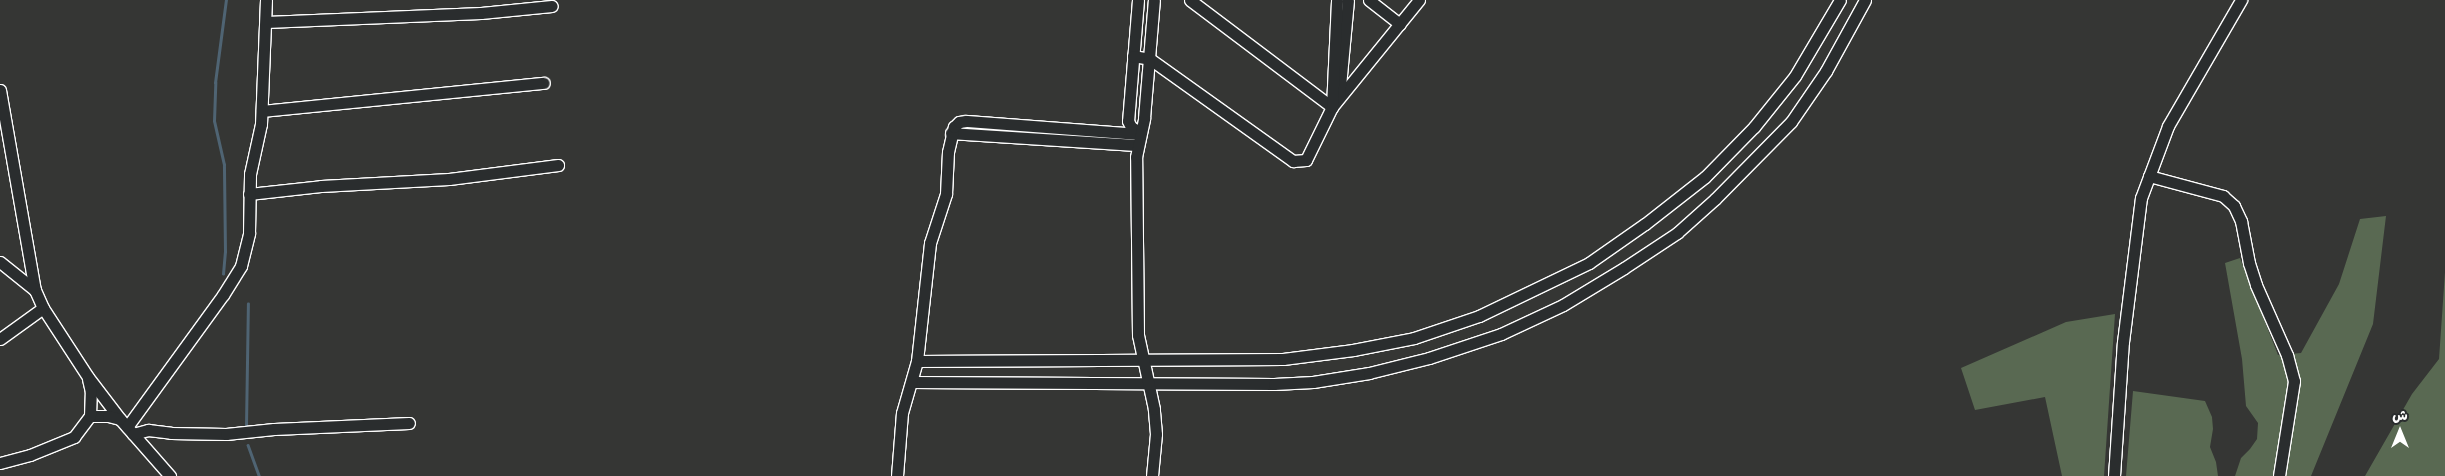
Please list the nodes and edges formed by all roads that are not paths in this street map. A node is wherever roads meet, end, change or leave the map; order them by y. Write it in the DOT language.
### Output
graph roads {
  1 [pos="266,0"];
  2 [pos="1138,0"];
  3 [pos="1154,0"];
  4 [pos="1190,0"];
  5 [pos="1337,0"];
  6 [pos="1348,0"];
  7 [pos="1369,0"];
  8 [pos="1419,0"];
  9 [pos="1840,0"];
  10 [pos="1866,0"];
  11 [pos="2241,0"];
  12 [pos="552,6"];
  13 [pos="266,22"];
  14 [pos="1400,24"];
  15 [pos="1133,56"];
  16 [pos="1150,59"];
  17 [pos="544,83"];
  18 [pos="0,90"];
  19 [pos="1335,100"];
  20 [pos="262,111"];
  21 [pos="1139,137"];
  22 [pos="558,165"];
  23 [pos="2149,176"];
  24 [pos="249,194"];
  25 [pos="0,262"];
  26 [pos="35,290"];
  27 [pos="43,308"];
  28 [pos="0,339"];
  29 [pos="1142,360"];
  30 [pos="918,361"];
  31 [pos="88,377"];
  32 [pos="912,382"];
  33 [pos="1149,384"];
  34 [pos="90,416"];
  35 [pos="409,423"];
  36 [pos="127,427"];
  37 [pos="0,463"];
  38 [pos="170,476"];
  39 [pos="896,476"];
  40 [pos="1152,476"];
  41 [pos="2114,476"];
  42 [pos="2279,476"];
  1 -- 13 [label="street"];
  2 -- 15 [label="street"];
  3 -- 16 [label="street"];
  4 -- 19 [label="street"];
  5 -- 19 [label="street"];
  6 -- 19 [label="street"];
  7 -- 14 [label="street"];
  8 -- 14 [label="street"];
  9 -- 29 [label="street"];
  10 -- 33 [label="street"];
  11 -- 23 [label="street"];
  12 -- 13 [label="street"];
  13 -- 20 [label="street"];
  14 -- 19 [label="street"];
  15 -- 16 [label="street"];
  15 -- 21 [label="street"];
  16 -- 19 [label="street"];
  16 -- 21 [label="street"];
  17 -- 20 [label="street"];
  18 -- 26 [label="street"];
  20 -- 24 [label="street"];
  21 -- 29 [label="street"];
  21 -- 30 [label="street"];
  22 -- 24 [label="street"];
  23 -- 41 [label="street"];
  23 -- 42 [label="street"];
  24 -- 36 [label="street"];
  25 -- 26 [label="street"];
  26 -- 27 [label="street"];
  27 -- 28 [label="street"];
  27 -- 31 [label="street"];
  29 -- 30 [label="street"];
  29 -- 33 [label="street"];
  30 -- 32 [label="street"];
  31 -- 34 [label="street"];
  31 -- 36 [label="street"];
  32 -- 33 [label="street"];
  32 -- 39 [label="street"];
  33 -- 40 [label="street"];
  34 -- 36 [label="street"];
  34 -- 37 [label="street"];
  35 -- 36 [label="street"];
  36 -- 38 [label="street"];
}
